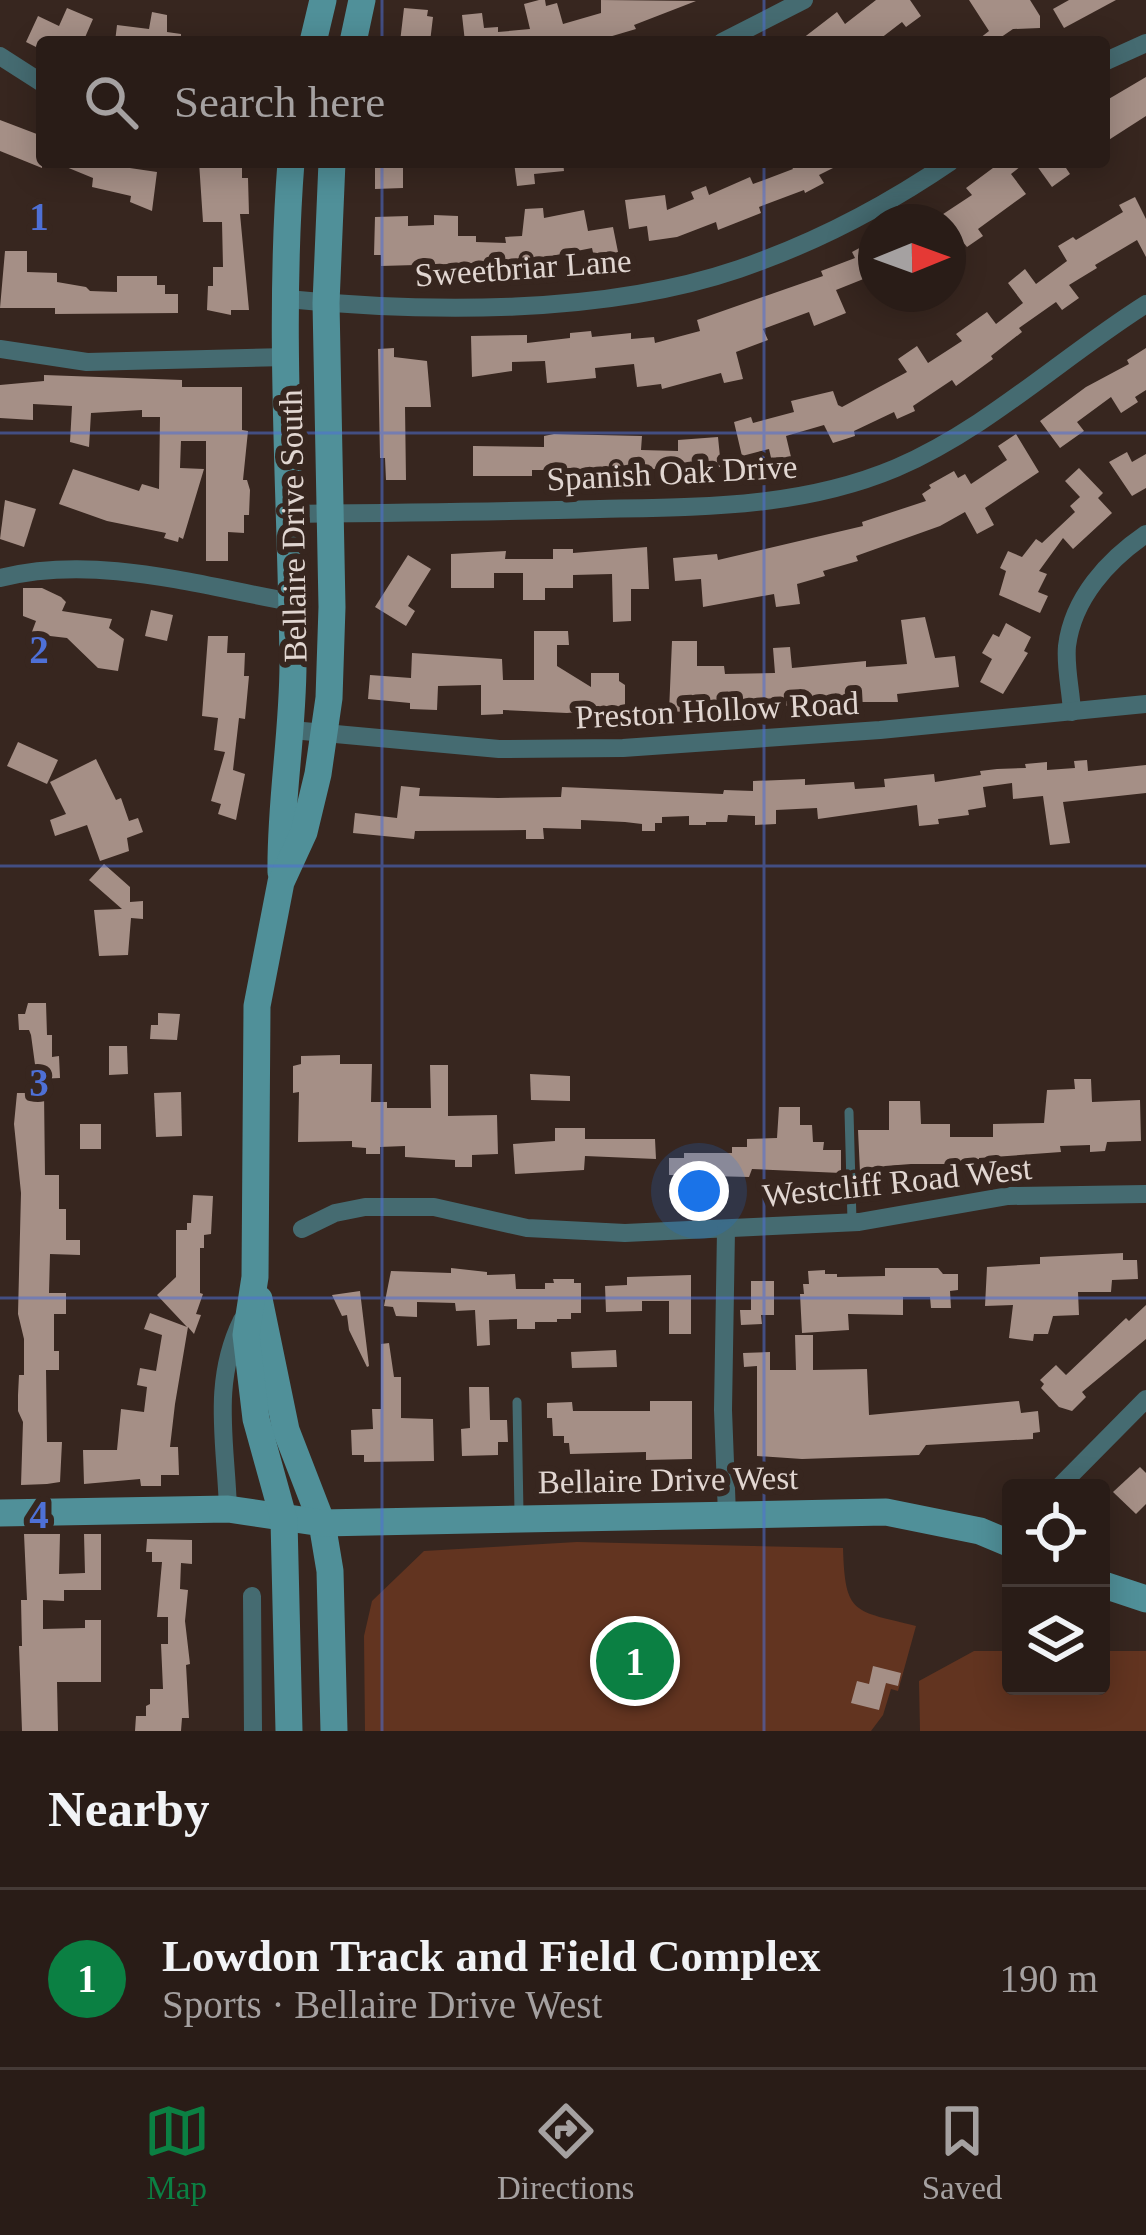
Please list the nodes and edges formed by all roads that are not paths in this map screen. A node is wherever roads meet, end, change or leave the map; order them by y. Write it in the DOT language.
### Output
graph roads {
  1 [pos="323,0"];
  2 [pos="362,0"];
  3 [pos="804,0"];
  4 [pos="314,36"];
  5 [pos="354,36"];
  6 [pos="734,36"];
  7 [pos="1146,43"];
  8 [pos="0,56"];
  9 [pos="1110,59"];
  10 [pos="36,79"];
  11 [pos="291,168"];
  12 [pos="332,168"];
  13 [pos="941,168"];
  14 [pos="287,299"];
  15 [pos="326,303"];
  16 [pos="1146,304"];
  17 [pos="0,349"];
  18 [pos="287,356"];
  19 [pos="291,514"];
  20 [pos="331,514"];
  21 [pos="1146,534"];
  22 [pos="0,578"];
  23 [pos="292,602"];
  24 [pos="1146,704"];
  25 [pos="1072,712"];
  26 [pos="292,730"];
  27 [pos="325,733"];
  28 [pos="281,882"];
  29 [pos="849,1112"];
  30 [pos="1146,1194"];
  31 [pos="852,1223"];
  32 [pos="302,1229"];
  33 [pos="725,1230"];
  34 [pos="253,1290"];
  35 [pos="1146,1400"];
  36 [pos="518,1402"];
  37 [pos="1067,1479"];
  38 [pos="228,1509"];
  39 [pos="0,1513"];
  40 [pos="727,1515"];
  41 [pos="519,1519"];
  42 [pos="284,1520"];
  43 [pos="322,1523"];
  44 [pos="1002,1541"];
  45 [pos="1110,1587"];
  46 [pos="252,1596"];
  47 [pos="1146,1599"];
  48 [pos="253,1731"];
  49 [pos="289,1731"];
  50 [pos="334,1731"];
  1 -- 4 [label="main road"];
  2 -- 5 [label="main road"];
  3 -- 6 [label="street"];
  7 -- 9 [label="street"];
  8 -- 10 [label="street"];
  11 -- 14 [label="main road, Bellaire Drive South"];
  12 -- 15 [label="main road, Bellaire Drive South"];
  13 -- 15 [label="street, Sweetbriar Lane"];
  14 -- 15 [label="street, Sweetbriar Lane"];
  14 -- 18 [label="main road, Bellaire Drive South"];
  15 -- 20 [label="main road, Bellaire Drive South"];
  16 -- 20 [label="street, Spanish Oak Drive"];
  17 -- 18 [label="street"];
  18 -- 19 [label="main road, Bellaire Drive South"];
  19 -- 20 [label="street, Spanish Oak Drive"];
  19 -- 23 [label="main road, Bellaire Drive South"];
  20 -- 27 [label="main road, Bellaire Drive South"];
  21 -- 25 [label="street"];
  22 -- 23 [label="street"];
  23 -- 26 [label="main road, Bellaire Drive South"];
  24 -- 25 [label="street, Preston Hollow Road"];
  25 -- 27 [label="street, Preston Hollow Road"];
  26 -- 27 [label="street, Preston Hollow Road"];
  26 -- 28 [label="main road, Bellaire Drive South"];
  27 -- 28 [label="main road, Bellaire Drive South"];
  28 -- 34 [label="main road, Bellaire Drive South"];
  29 -- 31 [label="lane"];
  30 -- 31 [label="street, Westcliff Road West"];
  31 -- 33 [label="street, Westcliff Road West"];
  32 -- 33 [label="street, Westcliff Road West"];
  33 -- 40 [label="street"];
  34 -- 38 [label="street, Bellaire Drive South"];
  34 -- 42 [label="main road, Bellaire Drive South"];
  34 -- 43 [label="main road, Bellaire Drive South"];
  35 -- 37 [label="street"];
  36 -- 41 [label="lane"];
  38 -- 39 [label="main road, Bellaire Drive West"];
  38 -- 42 [label="main road, Bellaire Drive West"];
  40 -- 41 [label="main road, Bellaire Drive West"];
  40 -- 44 [label="main road, Bellaire Drive West"];
  41 -- 43 [label="main road, Bellaire Drive West"];
  42 -- 43 [label="main road, Bellaire Drive West"];
  42 -- 49 [label="main road, Bellaire Drive South"];
  43 -- 50 [label="main road, Bellaire Drive South"];
  45 -- 47 [label="main road"];
  46 -- 48 [label="street"];
}
